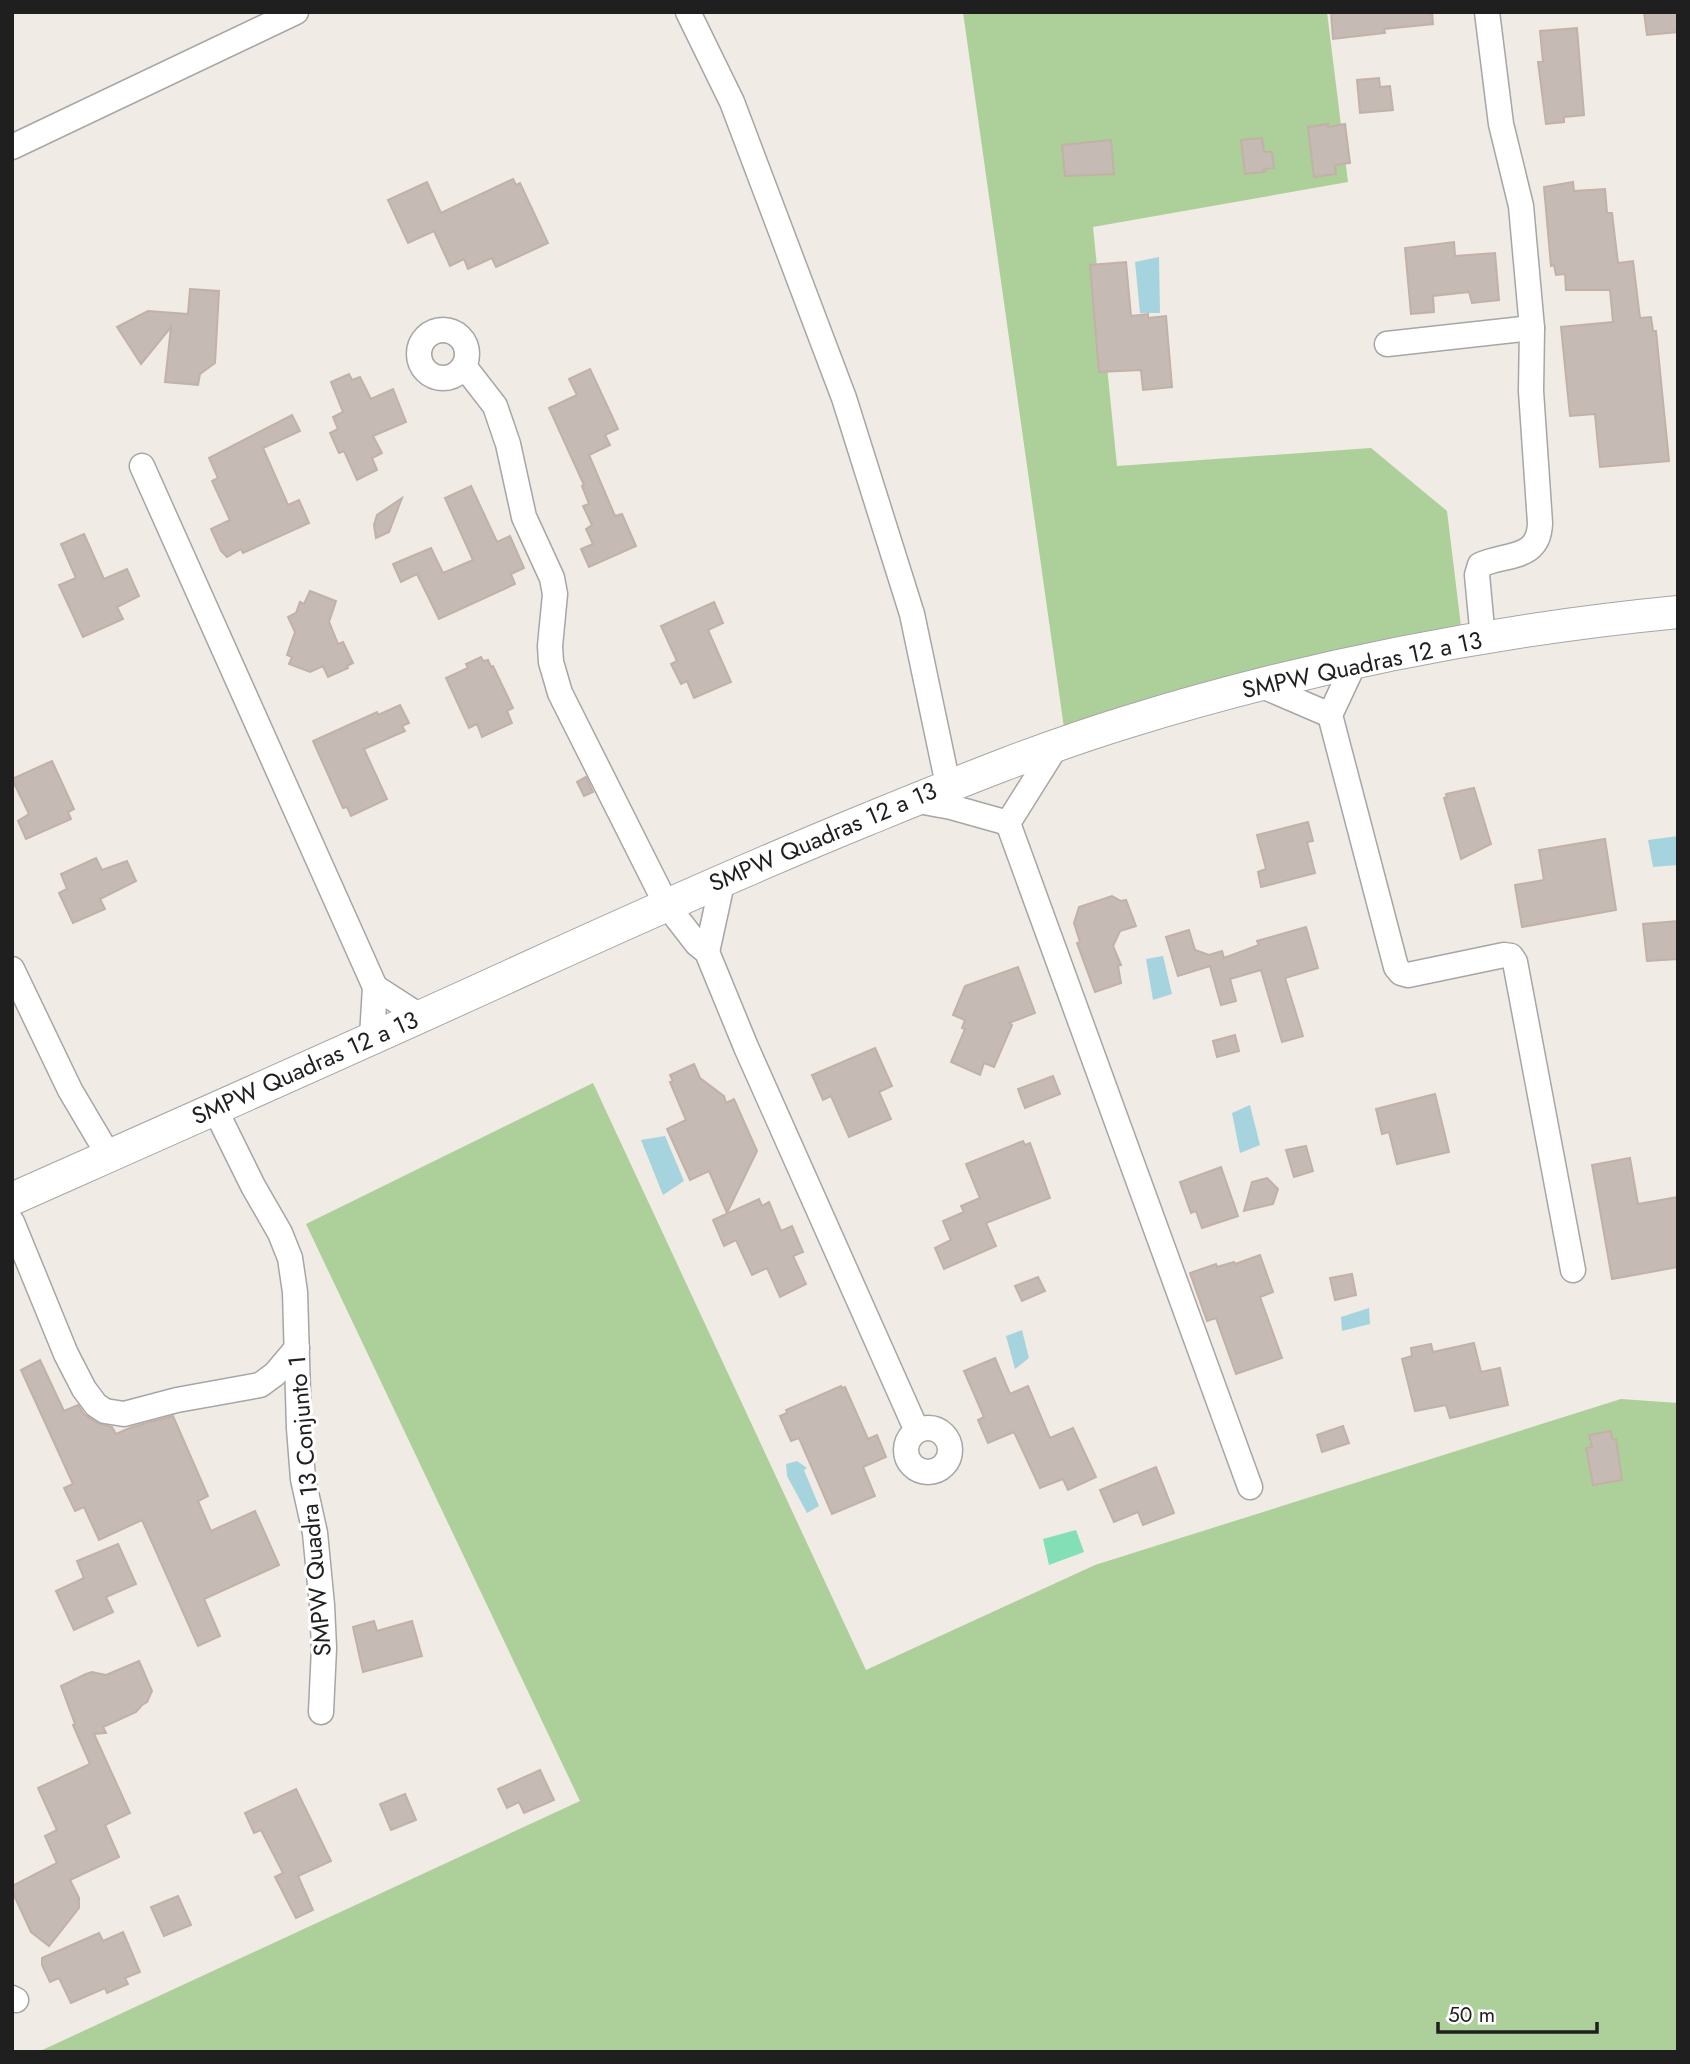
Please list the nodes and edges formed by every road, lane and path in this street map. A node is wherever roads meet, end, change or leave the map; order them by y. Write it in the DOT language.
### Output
graph roads {
  1 [pos="296,12"];
  2 [pos="688,12"];
  3 [pos="1487,12"];
  4 [pos="12,148"];
  5 [pos="1532,328"];
  6 [pos="1387,344"];
  7 [pos="464,366"];
  8 [pos="142,466"];
  9 [pos="1678,612"];
  10 [pos="1483,639"];
  11 [pos="1354,664"];
  12 [pos="1259,685"];
  13 [pos="1330,715"];
  14 [pos="1057,745"];
  15 [pos="948,785"];
  16 [pos="913,800"];
  17 [pos="1008,822"];
  18 [pos="723,879"];
  19 [pos="666,904"];
  20 [pos="707,952"];
  21 [pos="12,969"];
  22 [pos="375,987"];
  23 [pos="420,1016"];
  24 [pos="372,1037"];
  25 [pos="215,1109"];
  26 [pos="109,1156"];
  27 [pos="12,1199"];
  28 [pos="12,1222"];
  29 [pos="1573,1270"];
  30 [pos="297,1348"];
  31 [pos="917,1431"];
  32 [pos="1250,1487"];
  33 [pos="321,1712"];
  1 -- 4 [label="street"];
  2 -- 15 [label="street"];
  3 -- 5 [label="street"];
  5 -- 6 [label="street"];
  5 -- 10 [label="street"];
  7 -- 19 [label="street"];
  8 -- 22 [label="street"];
  9 -- 10 [label="street, SMPW Quadras 12 a 13"];
  10 -- 11 [label="street, SMPW Quadras 12 a 13"];
  11 -- 12 [label="street, SMPW Quadras 12 a 13"];
  11 -- 13 [label="street"];
  12 -- 13 [label="street"];
  12 -- 14 [label="street, SMPW Quadras 12 a 13"];
  13 -- 29 [label="street"];
  14 -- 15 [label="street, SMPW Quadras 12 a 13"];
  14 -- 17 [label="street"];
  15 -- 16 [label="street, SMPW Quadras 12 a 13"];
  16 -- 17 [label="street"];
  16 -- 18 [label="street, SMPW Quadras 12 a 13"];
  17 -- 32 [label="street"];
  18 -- 19 [label="street, SMPW Quadras 12 a 13"];
  18 -- 20 [label="street"];
  19 -- 20 [label="street"];
  19 -- 23 [label="street, SMPW Quadras 12 a 13"];
  20 -- 31 [label="street"];
  21 -- 26 [label="street"];
  22 -- 23 [label="street"];
  22 -- 24 [label="street"];
  23 -- 24 [label="street, SMPW Quadras 12 a 13"];
  24 -- 25 [label="street, SMPW Quadras 12 a 13"];
  25 -- 26 [label="street, SMPW Quadras 12 a 13"];
  25 -- 30 [label="street, SMPW Quadra 13 Conjunto 1"];
  26 -- 27 [label="street, SMPW Quadras 12 a 13"];
  28 -- 30 [label="street"];
  30 -- 33 [label="street, SMPW Quadra 13 Conjunto 1"];
}
